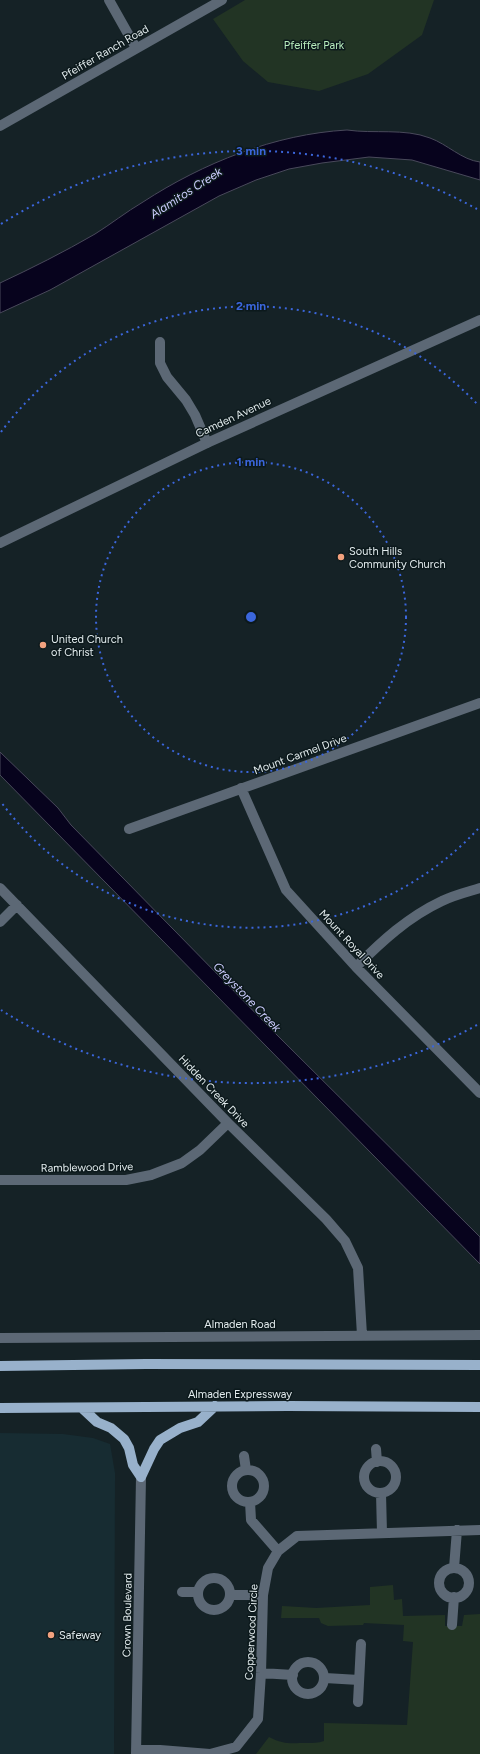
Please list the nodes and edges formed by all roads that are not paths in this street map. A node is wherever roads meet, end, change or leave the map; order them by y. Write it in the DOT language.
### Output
graph roads {
  1 [pos="109,0"];
  2 [pos="222,0"];
  3 [pos="136,48"];
  4 [pos="0,126"];
  5 [pos="480,320"];
  6 [pos="160,342"];
  7 [pos="206,442"];
  8 [pos="0,543"];
  9 [pos="480,703"];
  10 [pos="241,788"];
  11 [pos="129,829"];
  12 [pos="0,888"];
  13 [pos="480,888"];
  14 [pos="17,905"];
  15 [pos="0,922"];
  16 [pos="356,967"];
  17 [pos="480,1093"];
  18 [pos="228,1123"];
  19 [pos="0,1180"];
  20 [pos="362,1335"];
  21 [pos="480,1335"];
  22 [pos="0,1338"];
  23 [pos="480,1365"];
  24 [pos="0,1366"];
  25 [pos="215,1406"];
  26 [pos="480,1407"];
  27 [pos="0,1408"];
  28 [pos="82,1408"];
  29 [pos="376,1449"];
  30 [pos="244,1456"];
  31 [pos="377,1462"];
  32 [pos="246,1470"];
  33 [pos="141,1477"];
  34 [pos="381,1493"];
  35 [pos="250,1502"];
  36 [pos="457,1530"];
  37 [pos="480,1530"];
  38 [pos="382,1533"];
  39 [pos="278,1551"];
  40 [pos="454,1568"];
  41 [pos="182,1592"];
  42 [pos="198,1592"];
  43 [pos="230,1595"];
  44 [pos="263,1595"];
  45 [pos="454,1598"];
  46 [pos="452,1625"];
  47 [pos="362,1644"];
  48 [pos="261,1673"];
  49 [pos="292,1674"];
  50 [pos="324,1678"];
  51 [pos="359,1680"];
  52 [pos="358,1702"];
  53 [pos="236,1751"];
  54 [pos="136,1752"];
  55 [pos="210,1754"];
  1 -- 3 [label="street"];
  2 -- 3 [label="street, Pfeiffer Ranch Road"];
  3 -- 4 [label="street, Pfeiffer Ranch Road"];
  5 -- 7 [label="street, Camden Avenue"];
  6 -- 7 [label="street"];
  7 -- 8 [label="street, Camden Avenue"];
  9 -- 10 [label="street, Mount Carmel Drive"];
  10 -- 11 [label="street, Mount Carmel Drive"];
  10 -- 16 [label="street, Mount Royal Drive"];
  12 -- 14 [label="street, Hidden Creek Drive"];
  13 -- 16 [label="street"];
  14 -- 15 [label="street"];
  14 -- 18 [label="street, Hidden Creek Drive"];
  16 -- 17 [label="street, Mount Royal Drive"];
  18 -- 19 [label="street, Ramblewood Drive"];
  18 -- 20 [label="street, Hidden Creek Drive"];
  20 -- 21 [label="street, Almaden Road"];
  20 -- 22 [label="street, Almaden Road"];
  23 -- 24 [label="main road"];
  25 -- 26 [label="main road, Almaden Expressway"];
  25 -- 28 [label="main road, Almaden Expressway"];
  25 -- 33 [label="main road"];
  27 -- 28 [label="main road, Almaden Expressway"];
  28 -- 33 [label="main road"];
  29 -- 31 [label="street"];
  30 -- 32 [label="street"];
  31 -- 34 [label="street"];
  31 -- 34 [label="street"];
  32 -- 35 [label="street"];
  32 -- 35 [label="street"];
  33 -- 54 [label="street, Crown Boulevard"];
  34 -- 38 [label="street"];
  35 -- 39 [label="street"];
  36 -- 37 [label="street, Copperwood Circle"];
  36 -- 38 [label="street, Copperwood Circle"];
  36 -- 40 [label="street"];
  38 -- 39 [label="street, Copperwood Circle"];
  39 -- 44 [label="street, Copperwood Circle"];
  40 -- 45 [label="street"];
  40 -- 45 [label="street"];
  41 -- 42 [label="street"];
  42 -- 43 [label="street"];
  42 -- 43 [label="street"];
  43 -- 44 [label="street"];
  44 -- 48 [label="street, Copperwood Circle"];
  45 -- 46 [label="street"];
  47 -- 51 [label="street"];
  48 -- 49 [label="street"];
  48 -- 53 [label="street, Copperwood Circle"];
  49 -- 50 [label="street"];
  49 -- 50 [label="street"];
  50 -- 51 [label="street"];
  51 -- 52 [label="street"];
  53 -- 55 [label="street, Copperwood Circle"];
  54 -- 55 [label="street, Copperwood Circle"];
}
